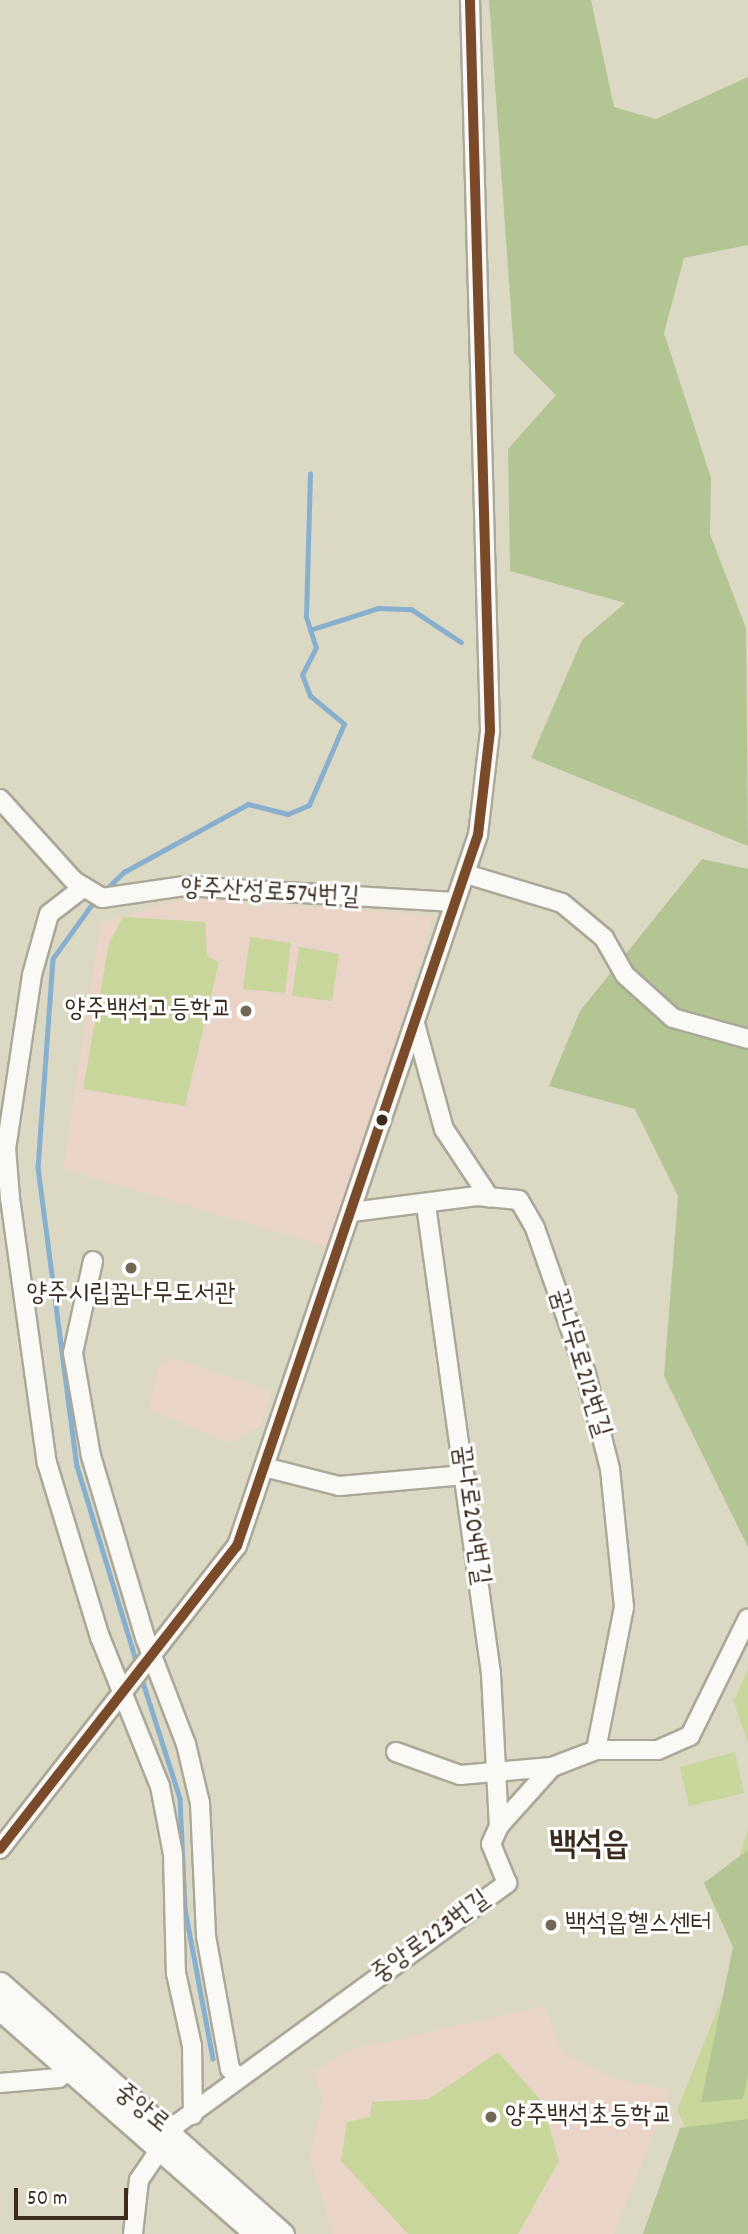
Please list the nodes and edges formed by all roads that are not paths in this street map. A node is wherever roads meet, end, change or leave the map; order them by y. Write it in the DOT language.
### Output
graph roads {
  1 [pos="470,0"];
  2 [pos="0,799"];
  3 [pos="466,874"];
  4 [pos="93,892"];
  5 [pos="455,902"];
  6 [pos="415,1024"];
  7 [pos="748,1039"];
  8 [pos="4,1185"];
  9 [pos="489,1197"];
  10 [pos="426,1205"];
  11 [pos="352,1212"];
  12 [pos="93,1261"];
  13 [pos="264,1467"];
  14 [pos="466,1475"];
  15 [pos="748,1618"];
  16 [pos="150,1655"];
  17 [pos="124,1694"];
  18 [pos="596,1750"];
  19 [pos="396,1752"];
  20 [pos="552,1767"];
  21 [pos="495,1768"];
  22 [pos="499,1826"];
  23 [pos="0,1849"];
  24 [pos="0,1984"];
  25 [pos="0,2008"];
  26 [pos="68,2071"];
  27 [pos="239,2078"];
  28 [pos="0,2083"];
  29 [pos="197,2111"];
  30 [pos="164,2138"];
  31 [pos="218,2189"];
  32 [pos="133,2234"];
  33 [pos="257,2234"];
  34 [pos="282,2234"];
  1 -- 3 [label="street"];
  2 -- 4 [label="street"];
  3 -- 5 [label="street"];
  3 -- 7 [label="street"];
  4 -- 5 [label="street, 양주산성로574번길"];
  4 -- 8 [label="street"];
  5 -- 6 [label="street"];
  6 -- 9 [label="street"];
  6 -- 11 [label="street"];
  8 -- 17 [label="street"];
  9 -- 10 [label="street"];
  9 -- 18 [label="street, 꿈나무로212번길"];
  10 -- 11 [label="street"];
  10 -- 14 [label="street, 꿈나로204번길"];
  11 -- 13 [label="street"];
  12 -- 16 [label="street"];
  13 -- 14 [label="street"];
  13 -- 16 [label="street"];
  14 -- 21 [label="street, 꿈나로204번길"];
  15 -- 18 [label="street"];
  16 -- 17 [label="street"];
  16 -- 27 [label="street"];
  17 -- 23 [label="street"];
  17 -- 29 [label="street"];
  18 -- 20 [label="street"];
  19 -- 21 [label="street"];
  20 -- 21 [label="street"];
  20 -- 22 [label="street"];
  21 -- 22 [label="street, 꿈나로204번길"];
  22 -- 27 [label="street, 중앙로223번길"];
  24 -- 30 [label="main road, 중앙로"];
  25 -- 26 [label="main road, 중앙로"];
  26 -- 28 [label="street"];
  26 -- 30 [label="main road, 중앙로"];
  27 -- 29 [label="street, 중앙로223번길"];
  29 -- 30 [label="street"];
  30 -- 31 [label="main road, 중앙로"];
  30 -- 32 [label="street"];
  31 -- 33 [label="main road, 중앙로"];
  31 -- 34 [label="main road, 중앙로"];
}
